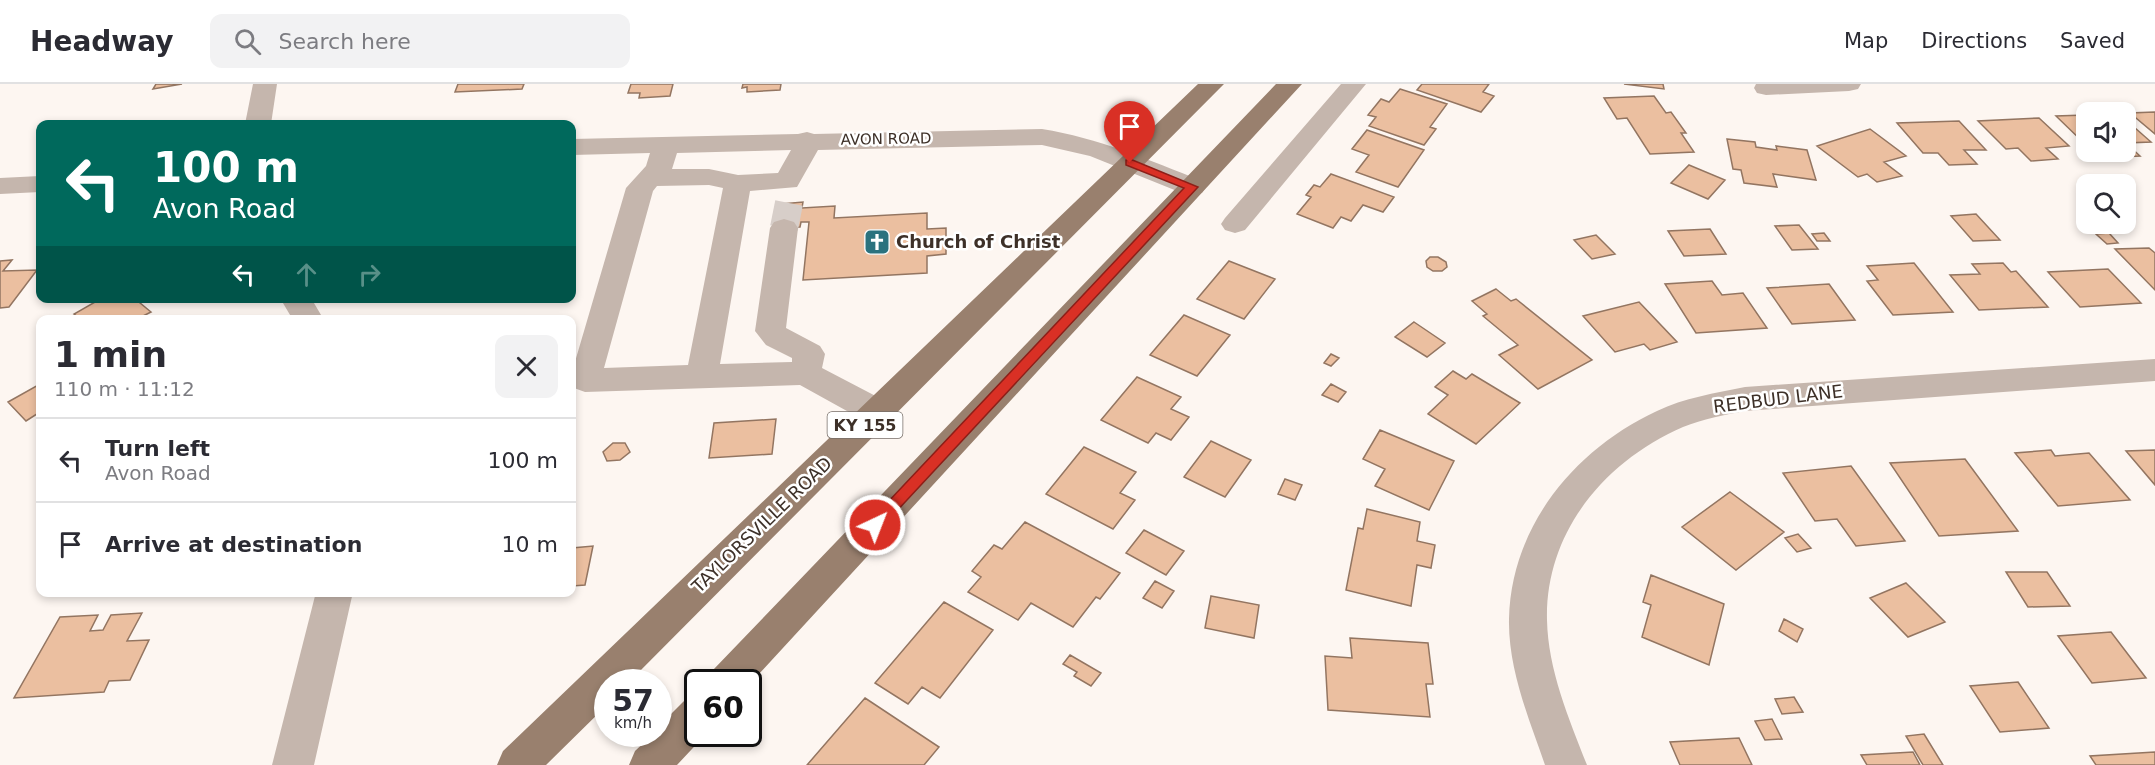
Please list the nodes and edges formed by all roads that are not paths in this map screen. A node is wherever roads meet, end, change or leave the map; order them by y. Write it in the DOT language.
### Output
graph roads {
  1 [pos="265,84"];
  2 [pos="1212,84"];
  3 [pos="1290,84"];
  4 [pos="1354,84"];
  5 [pos="1849,84"];
  6 [pos="1766,88"];
  7 [pos="259,120"];
  8 [pos="807,140"];
  9 [pos="666,144"];
  10 [pos="576,147"];
  11 [pos="1130,163"];
  12 [pos="650,178"];
  13 [pos="738,183"];
  14 [pos="36,184"];
  15 [pos="0,186"];
  16 [pos="1192,187"];
  17 [pos="787,204"];
  18 [pos="1234,224"];
  19 [pos="2155,370"];
  20 [pos="805,373"];
  21 [pos="702,376"];
  22 [pos="878,412"];
  23 [pos="334,597"];
  24 [pos="739,669"];
  25 [pos="684,729"];
  26 [pos="293,765"];
  27 [pos="518,765"];
  28 [pos="650,765"];
  29 [pos="1566,765"];
  1 -- 7 [label="street"];
  2 -- 11 [label="main road, TAYLORSVILLE ROAD / KY 155"];
  3 -- 16 [label="main road"];
  4 -- 18 [label="street"];
  5 -- 6 [label="street"];
  8 -- 9 [label="street, AVON ROAD"];
  8 -- 11 [label="street, AVON ROAD"];
  8 -- 17 [label="street"];
  9 -- 10 [label="street, AVON ROAD"];
  9 -- 12 [label="street"];
  11 -- 16 [label="street, AVON ROAD"];
  11 -- 22 [label="main road, TAYLORSVILLE ROAD / KY 155"];
  12 -- 13 [label="street"];
  12 -- 21 [label="street"];
  13 -- 17 [label="street"];
  13 -- 21 [label="street"];
  14 -- 15 [label="street"];
  16 -- 24 [label="main road"];
  17 -- 20 [label="street"];
  19 -- 29 [label="street, REDBUD LANE"];
  20 -- 21 [label="street"];
  20 -- 22 [label="street"];
  22 -- 27 [label="main road, TAYLORSVILLE ROAD / KY 155"];
  23 -- 26 [label="street"];
  25 -- 28 [label="main road"];
}
